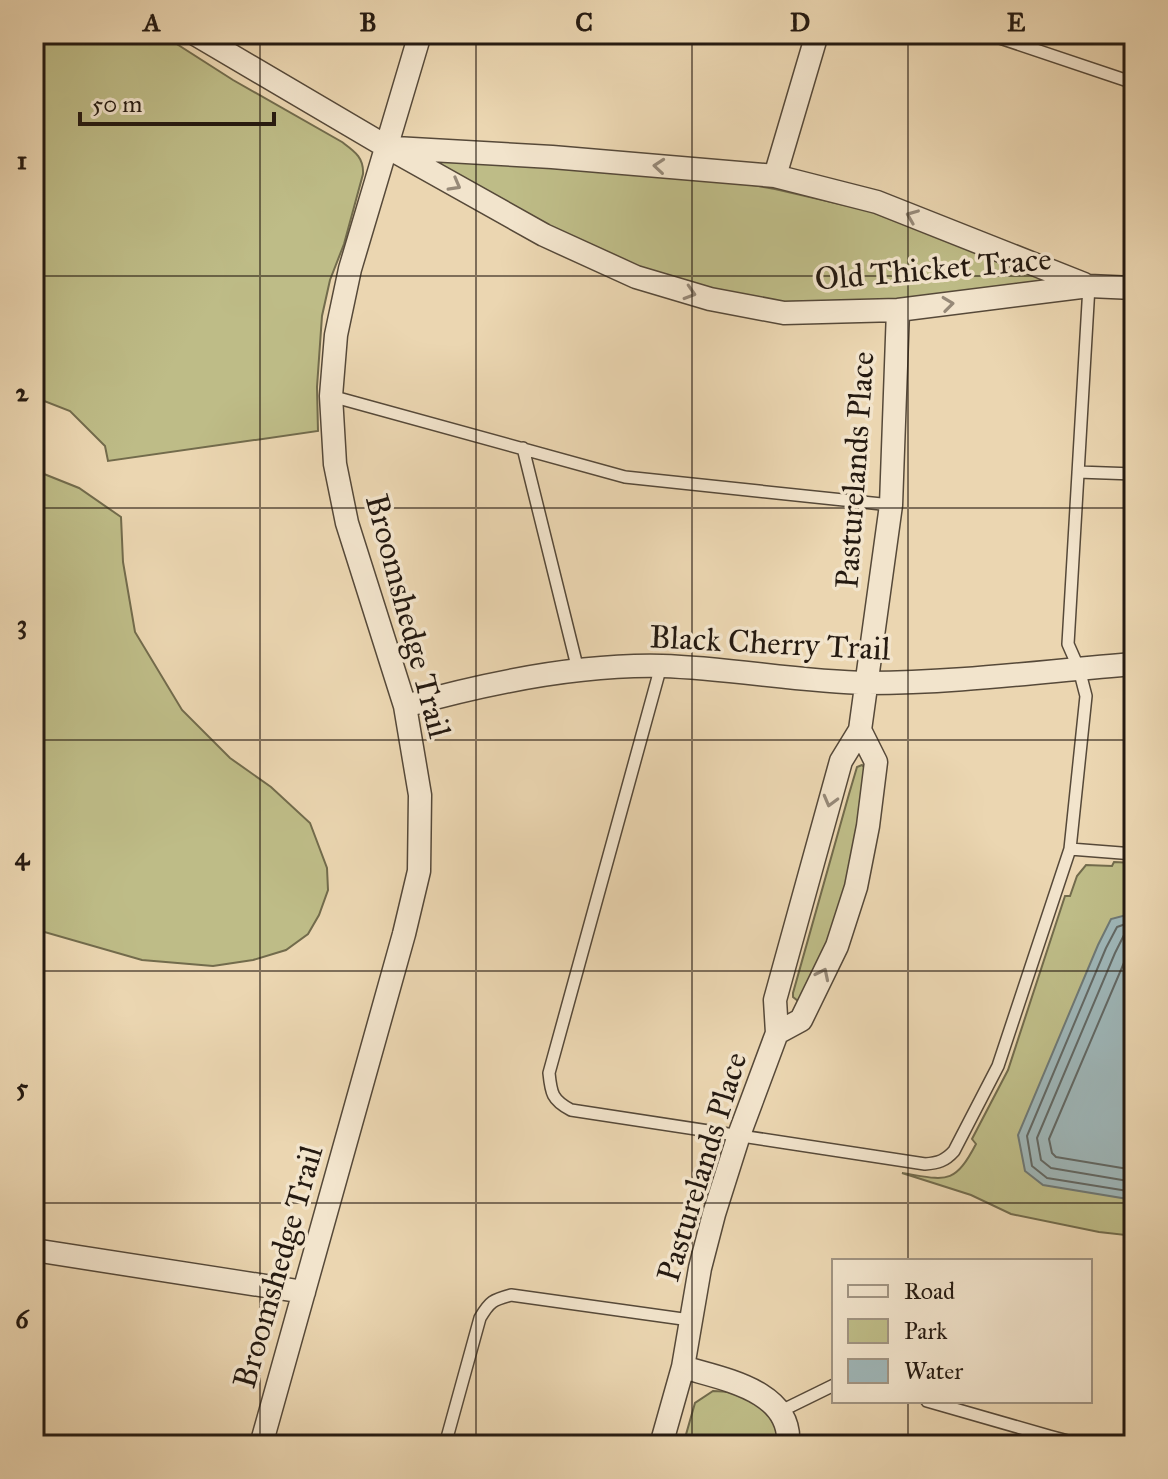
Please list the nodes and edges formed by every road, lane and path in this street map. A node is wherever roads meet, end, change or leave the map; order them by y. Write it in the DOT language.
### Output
graph roads {
  1 [pos="195,34"];
  2 [pos="420,34"];
  3 [pos="817,34"];
  4 [pos="988,34"];
  5 [pos="1134,83"];
  6 [pos="387,147"];
  7 [pos="775,176"];
  8 [pos="1089,286"];
  9 [pos="1134,288"];
  10 [pos="898,310"];
  11 [pos="331,396"];
  12 [pos="523,448"];
  13 [pos="1078,472"];
  14 [pos="1134,474"];
  15 [pos="891,505"];
  16 [pos="1134,664"];
  17 [pos="661,666"];
  18 [pos="1079,669"];
  19 [pos="578,670"];
  20 [pos="866,683"];
  21 [pos="405,706"];
  22 [pos="860,730"];
  23 [pos="1070,849"];
  24 [pos="1134,854"];
  25 [pos="777,1033"];
  26 [pos="739,1135"];
  27 [pos="34,1250"];
  28 [pos="304,1292"];
  29 [pos="690,1320"];
  30 [pos="683,1367"];
  31 [pos="832,1386"];
  32 [pos="933,1403"];
  33 [pos="781,1411"];
  34 [pos="1048,1440"];
  35 [pos="261,1445"];
  36 [pos="445,1445"];
  37 [pos="661,1445"];
  38 [pos="788,1445"];
  39 [pos="1083,1445"];
  1 -- 6 [label="street, Old Thicket Trace"];
  2 -- 6 [label="street, Broomshedge Trail"];
  3 -- 7 [label="street"];
  4 -- 5 [label="lane"];
  7 -- 6 [label="street, Old Thicket Trace, one-way"];
  6 -- 10 [label="street, Old Thicket Trace, one-way"];
  6 -- 11 [label="street, Broomshedge Trail"];
  8 -- 7 [label="street, Old Thicket Trace, one-way"];
  8 -- 9 [label="street, Old Thicket Trace"];
  10 -- 8 [label="street, Old Thicket Trace, one-way"];
  8 -- 13 [label="lane"];
  10 -- 15 [label="street, Pasturelands Place"];
  11 -- 12 [label="lane"];
  11 -- 21 [label="street, Broomshedge Trail"];
  12 -- 15 [label="lane"];
  12 -- 19 [label="lane"];
  13 -- 14 [label="lane"];
  13 -- 18 [label="lane"];
  15 -- 20 [label="street, Pasturelands Place"];
  16 -- 18 [label="street, Black Cherry Trail"];
  17 -- 19 [label="street, Black Cherry Trail"];
  17 -- 20 [label="street, Black Cherry Trail"];
  17 -- 26 [label="lane"];
  18 -- 20 [label="street, Black Cherry Trail"];
  18 -- 23 [label="lane"];
  19 -- 21 [label="street, Black Cherry Trail"];
  20 -- 22 [label="street, Pasturelands Place"];
  21 -- 28 [label="street, Broomshedge Trail"];
  22 -- 25 [label="street, Pasturelands Place, one-way"];
  25 -- 22 [label="street, Pasturelands Place, one-way"];
  23 -- 24 [label="lane"];
  23 -- 26 [label="lane"];
  25 -- 26 [label="street, Pasturelands Place"];
  26 -- 29 [label="street, Pasturelands Place"];
  27 -- 28 [label="street"];
  28 -- 35 [label="street, Broomshedge Trail"];
  29 -- 30 [label="street, Pasturelands Place"];
  29 -- 36 [label="lane"];
  30 -- 33 [label="street"];
  30 -- 37 [label="street, Pasturelands Place"];
  31 -- 33 [label="lane"];
  32 -- 34 [label="lane"];
  33 -- 38 [label="street"];
  34 -- 39 [label="lane"];
}
